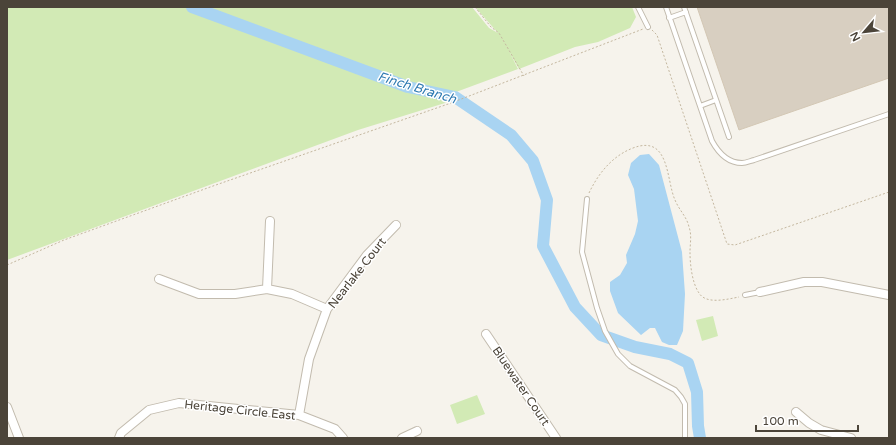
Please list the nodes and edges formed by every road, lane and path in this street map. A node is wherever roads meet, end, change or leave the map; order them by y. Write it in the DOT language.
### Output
graph roads {
  1 [pos="475,7"];
  2 [pos="638,7"];
  3 [pos="666,7"];
  4 [pos="684,7"];
  5 [pos="686,12"];
  6 [pos="669,18"];
  7 [pos="648,27"];
  8 [pos="524,76"];
  9 [pos="716,100"];
  10 [pos="700,106"];
  11 [pos="889,114"];
  12 [pos="729,137"];
  13 [pos="889,192"];
  14 [pos="587,199"];
  15 [pos="270,221"];
  16 [pos="396,225"];
  17 [pos="7,265"];
  18 [pos="159,279"];
  19 [pos="267,289"];
  20 [pos="760,292"];
  21 [pos="745,295"];
  22 [pos="889,295"];
  23 [pos="327,309"];
  24 [pos="486,334"];
  25 [pos="7,407"];
  26 [pos="796,412"];
  27 [pos="299,415"];
  28 [pos="417,431"];
  29 [pos="19,438"];
  30 [pos="119,438"];
  31 [pos="343,438"];
  32 [pos="402,438"];
  33 [pos="556,438"];
  34 [pos="685,438"];
  35 [pos="851,438"];
  1 -- 8 [label="path"];
  2 -- 7 [label="lane"];
  3 -- 6 [label="lane"];
  4 -- 5 [label="lane"];
  5 -- 6 [label="lane"];
  5 -- 9 [label="lane"];
  6 -- 10 [label="lane"];
  7 -- 8 [label="path"];
  7 -- 13 [label="path"];
  8 -- 17 [label="path"];
  9 -- 10 [label="lane"];
  9 -- 12 [label="lane"];
  10 -- 11 [label="lane"];
  14 -- 21 [label="path"];
  14 -- 34 [label="lane"];
  15 -- 19 [label="street"];
  16 -- 23 [label="street, Nearlake Court"];
  18 -- 19 [label="street"];
  19 -- 23 [label="street"];
  20 -- 21 [label="lane"];
  20 -- 22 [label="street"];
  23 -- 27 [label="street, Nearlake Court"];
  24 -- 33 [label="street, Bluewater Court"];
  25 -- 29 [label="street"];
  26 -- 35 [label="street"];
  27 -- 30 [label="street, Heritage Circle East"];
  27 -- 31 [label="street, Heritage Circle East"];
  28 -- 32 [label="street"];
}
